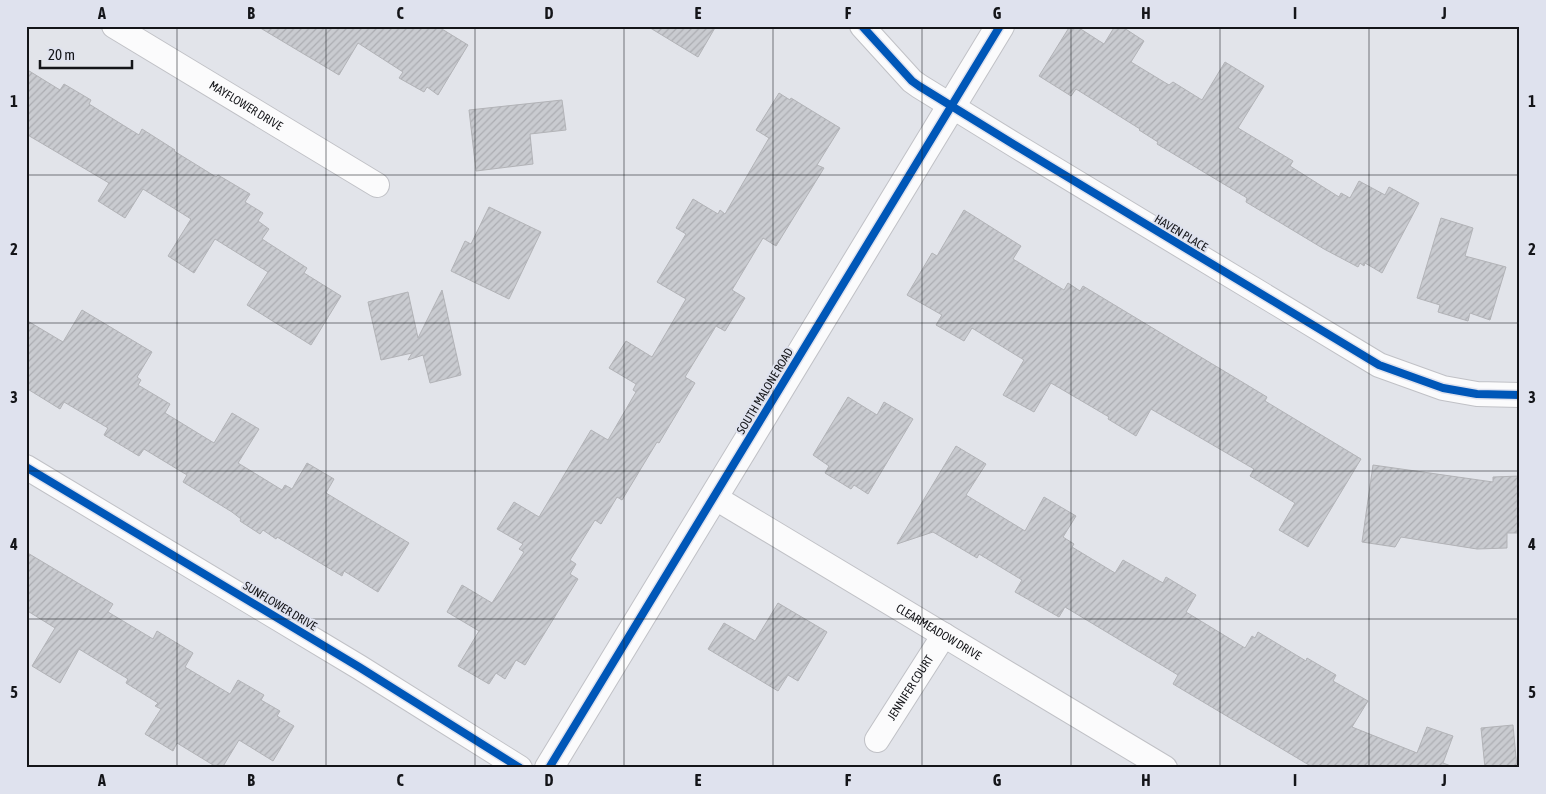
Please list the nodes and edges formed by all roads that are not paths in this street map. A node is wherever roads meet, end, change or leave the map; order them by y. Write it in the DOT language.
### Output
graph roads {
  1 [pos="114,26"];
  2 [pos="862,26"];
  3 [pos="1000,26"];
  4 [pos="951,106"];
  5 [pos="377,184"];
  6 [pos="1520,395"];
  7 [pos="26,467"];
  8 [pos="714,497"];
  9 [pos="944,635"];
  10 [pos="877,740"];
  11 [pos="520,768"];
  12 [pos="549,768"];
  13 [pos="1165,768"];
  1 -- 5 [label="street, MAYFLOWER DRIVE"];
  2 -- 4 [label="street, HAVEN PLACE"];
  3 -- 4 [label="street, SOUTH MALONE ROAD"];
  4 -- 6 [label="street, HAVEN PLACE"];
  4 -- 8 [label="street, SOUTH MALONE ROAD"];
  7 -- 11 [label="street, SUNFLOWER DRIVE"];
  8 -- 9 [label="street, CLEARMEADOW DRIVE"];
  8 -- 12 [label="street, SOUTH MALONE ROAD"];
  9 -- 10 [label="street, JENNIFER COURT"];
  9 -- 13 [label="street, CLEARMEADOW DRIVE"];
}
